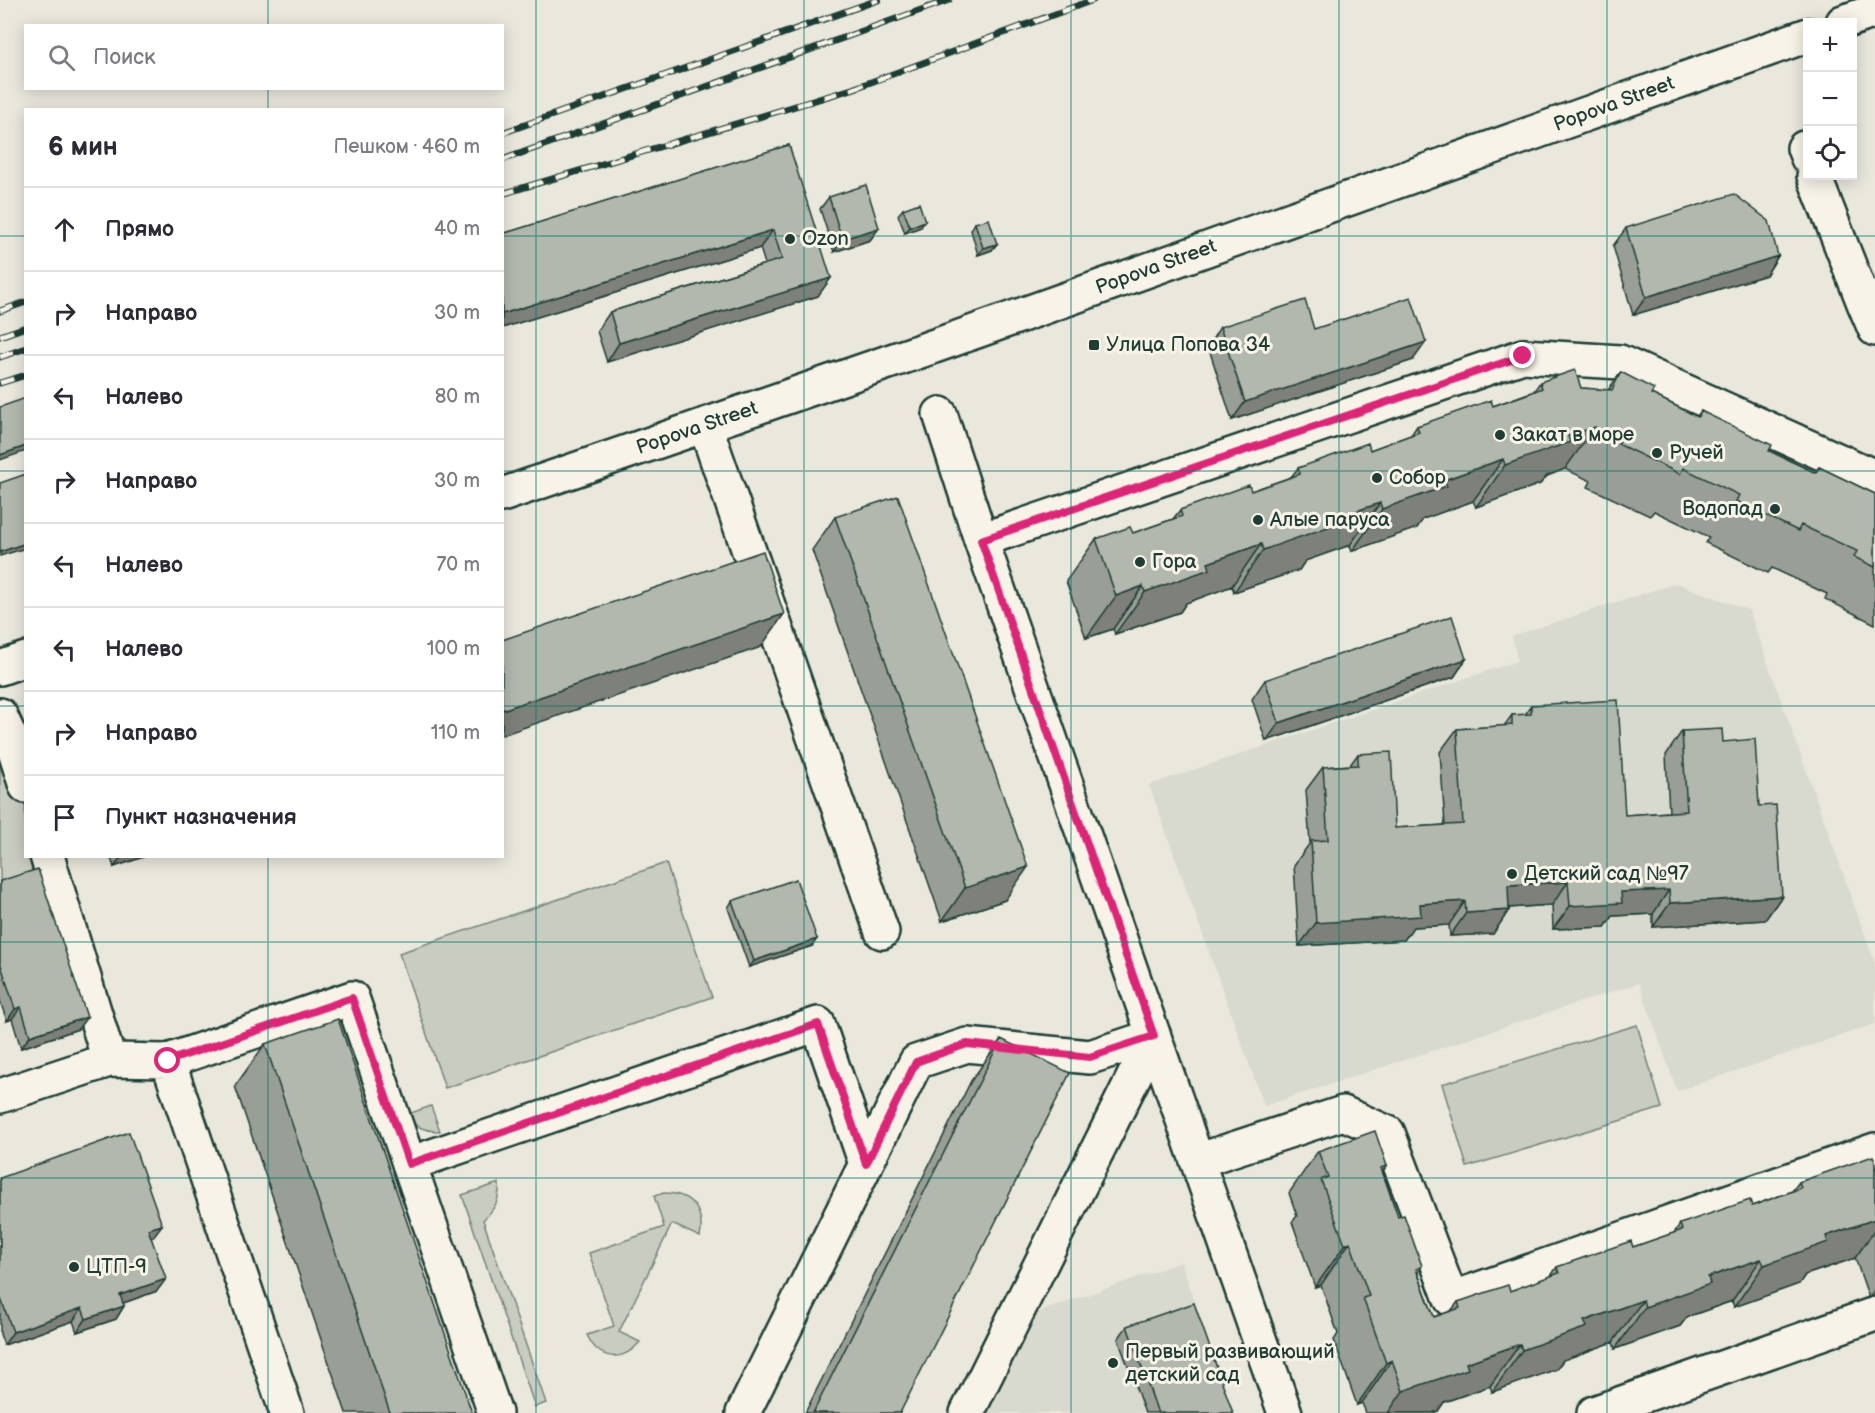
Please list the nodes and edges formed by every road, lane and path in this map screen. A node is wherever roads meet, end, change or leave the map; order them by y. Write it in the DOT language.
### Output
graph roads {
  1 [pos="1875,11"];
  2 [pos="1855,18"];
  3 [pos="1803,37"];
  4 [pos="1817,180"];
  5 [pos="1871,310"];
  6 [pos="940,414"];
  7 [pos="705,425"];
  8 [pos="1875,477"];
  9 [pos="504,494"];
  10 [pos="981,540"];
  11 [pos="24,660"];
  12 [pos="0,668"];
  13 [pos="0,715"];
  14 [pos="24,780"];
  15 [pos="48,858"];
  16 [pos="882,932"];
  17 [pos="1154,1036"];
  18 [pos="109,1060"];
  19 [pos="168,1061"];
  20 [pos="0,1096"];
  21 [pos="1875,1150"];
  22 [pos="1197,1161"];
  23 [pos="409,1164"];
  24 [pos="866,1164"];
  25 [pos="1875,1314"];
  26 [pos="287,1413"];
  27 [pos="495,1413"];
  28 [pos="743,1413"];
  29 [pos="967,1413"];
  30 [pos="1285,1413"];
  31 [pos="1594,1413"];
  1 -- 2 [label="street"];
  3 -- 7 [label="street, Popova Street"];
  4 -- 5 [label="street"];
  6 -- 10 [label="street"];
  7 -- 9 [label="street, Popova Street"];
  7 -- 16 [label="street"];
  8 -- 10 [label="street"];
  10 -- 17 [label="street"];
  11 -- 12 [label="street"];
  13 -- 14 [label="street"];
  15 -- 18 [label="street"];
  17 -- 22 [label="street"];
  17 -- 24 [label="street"];
  17 -- 29 [label="street"];
  18 -- 19 [label="street"];
  18 -- 20 [label="street"];
  19 -- 23 [label="street"];
  19 -- 26 [label="street"];
  21 -- 22 [label="street"];
  22 -- 30 [label="street"];
  23 -- 24 [label="street"];
  23 -- 27 [label="street"];
  24 -- 28 [label="street"];
  25 -- 31 [label="street"];
}
